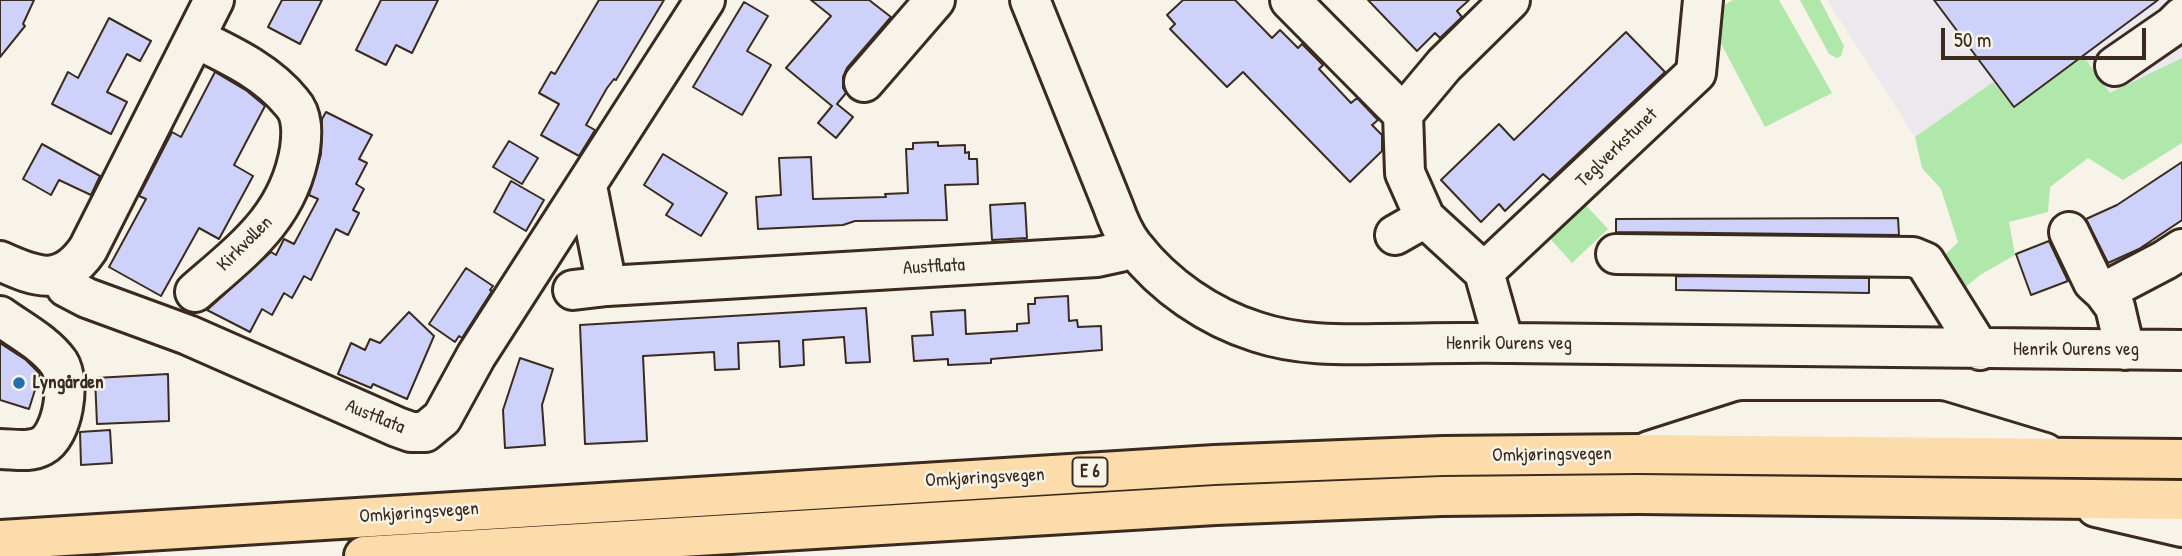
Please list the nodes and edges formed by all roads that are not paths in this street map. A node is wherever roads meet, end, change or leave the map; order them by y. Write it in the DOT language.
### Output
graph roads {
  1 [pos="215,0"];
  2 [pos="705,0"];
  3 [pos="935,0"];
  4 [pos="1030,0"];
  5 [pos="1290,0"];
  6 [pos="1510,0"];
  7 [pos="1703,0"];
  8 [pos="2182,17"];
  9 [pos="195,38"];
  10 [pos="2115,66"];
  11 [pos="864,82"];
  12 [pos="1403,114"];
  13 [pos="587,186"];
  14 [pos="2069,232"];
  15 [pos="1132,246"];
  16 [pos="2182,248"];
  17 [pos="1616,254"];
  18 [pos="0,261"];
  19 [pos="1484,272"];
  20 [pos="60,275"];
  21 [pos="195,292"];
  22 [pos="2104,292"];
  23 [pos="0,316"];
  24 [pos="1504,343"];
  25 [pos="1980,350"];
  26 [pos="2125,350"];
  27 [pos="2182,350"];
  28 [pos="0,449"];
  29 [pos="2182,459"];
  30 [pos="2060,499"];
  31 [pos="2182,500"];
  32 [pos="2182,527"];
  33 [pos="0,540"];
  34 [pos="364,556"];
  1 -- 9 [label="street"];
  2 -- 13 [label="street, Austflata"];
  3 -- 11 [label="street"];
  4 -- 15 [label="street, Henrik Ourens veg"];
  5 -- 12 [label="street"];
  6 -- 12 [label="street"];
  7 -- 19 [label="street, Teglverkstunet"];
  8 -- 10 [label="street"];
  9 -- 20 [label="street"];
  9 -- 21 [label="street, Kirkvollen"];
  12 -- 19 [label="street"];
  13 -- 15 [label="street, Austflata"];
  13 -- 20 [label="street, Austflata"];
  14 -- 22 [label="street"];
  15 -- 24 [label="street, Henrik Ourens veg"];
  16 -- 22 [label="street"];
  17 -- 25 [label="street"];
  18 -- 20 [label="street"];
  19 -- 24 [label="street"];
  22 -- 26 [label="street"];
  23 -- 28 [label="street"];
  24 -- 25 [label="street, Henrik Ourens veg"];
  25 -- 26 [label="street, Henrik Ourens veg"];
  26 -- 27 [label="street, Henrik Ourens veg"];
  29 -- 33 [label="highway, Omkjøringsvegen / E 6"];
  30 -- 31 [label="highway, Omkjøringsvegen / E 6"];
  30 -- 32 [label="street"];
  30 -- 34 [label="highway, Omkjøringsvegen / E 6"];
}
